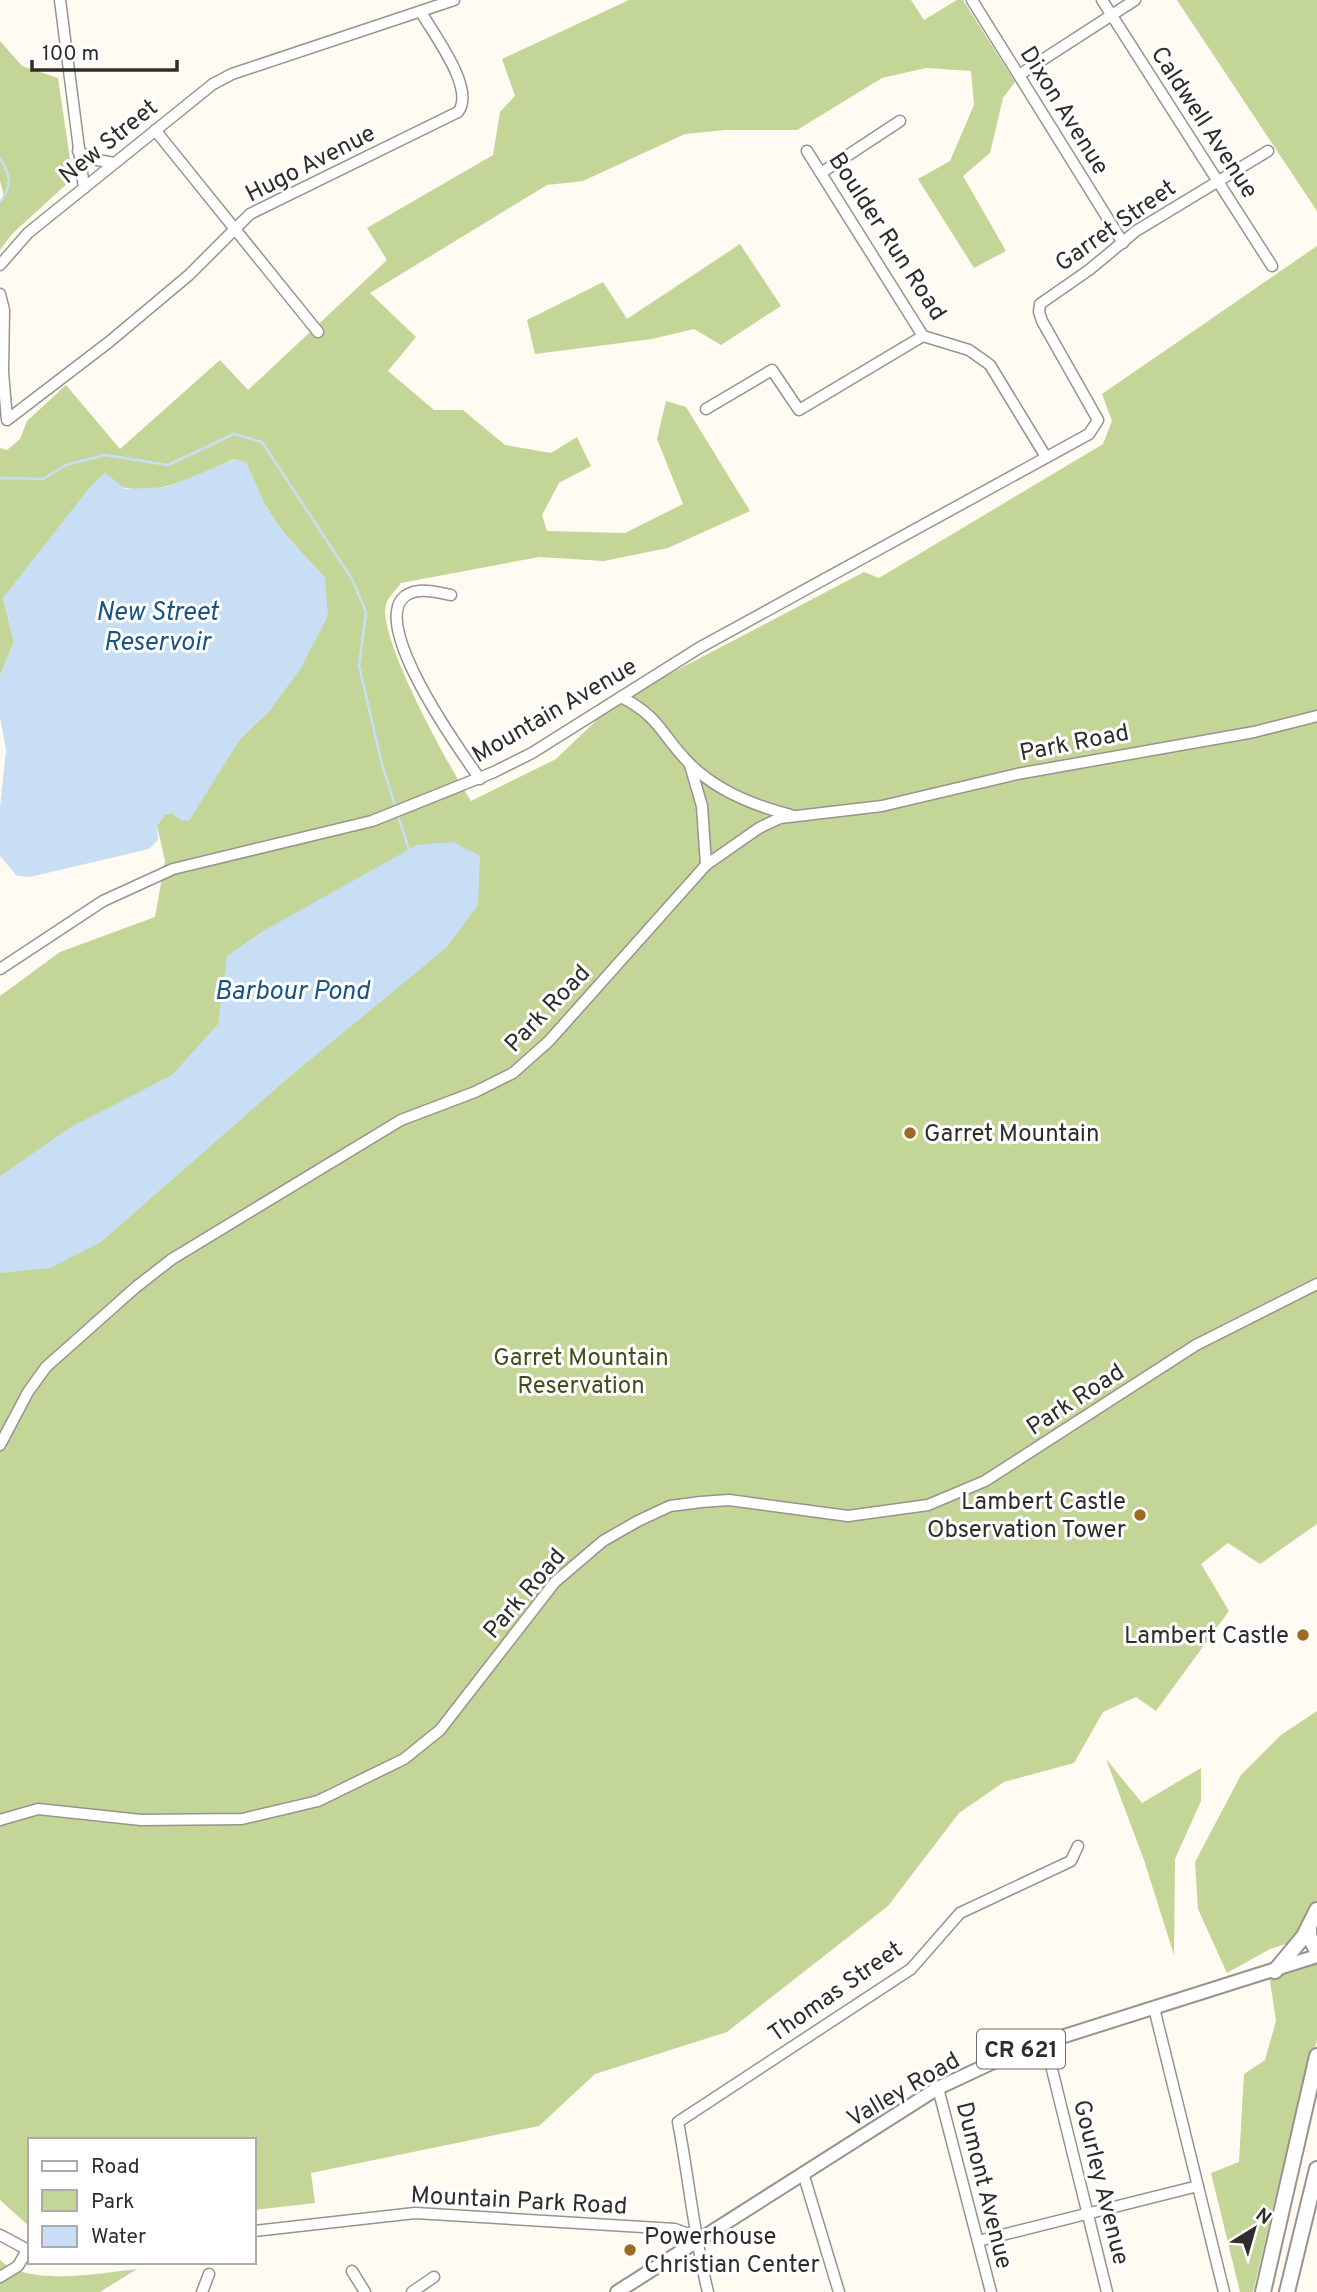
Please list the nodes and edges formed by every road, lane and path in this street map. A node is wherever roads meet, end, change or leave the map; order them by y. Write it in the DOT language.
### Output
graph roads {
  1 [pos="60,0"];
  2 [pos="454,0"];
  3 [pos="972,0"];
  4 [pos="1102,0"];
  5 [pos="1135,0"];
  6 [pos="421,12"];
  7 [pos="1111,15"];
  8 [pos="1019,75"];
  9 [pos="900,121"];
  10 [pos="155,130"];
  11 [pos="78,151"];
  12 [pos="807,151"];
  13 [pos="1268,151"];
  14 [pos="114,163"];
  15 [pos="821,173"];
  16 [pos="1218,182"];
  17 [pos="84,187"];
  18 [pos="236,230"];
  19 [pos="1123,243"];
  20 [pos="0,265"];
  21 [pos="1272,266"];
  22 [pos="0,294"];
  23 [pos="318,332"];
  24 [pos="923,336"];
  25 [pos="706,409"];
  26 [pos="1098,419"];
  27 [pos="1046,457"];
  28 [pos="451,595"];
  29 [pos="621,697"];
  30 [pos="1317,716"];
  31 [pos="690,764"];
  32 [pos="480,779"];
  33 [pos="799,816"];
  34 [pos="706,865"];
  35 [pos="0,969"];
  36 [pos="1317,1284"];
  37 [pos="0,1445"];
  38 [pos="0,1821"];
  39 [pos="1078,1846"];
  40 [pos="1317,1910"];
  41 [pos="1309,1925"];
  42 [pos="1317,1953"];
  43 [pos="1275,1971"];
  44 [pos="1154,2008"];
  45 [pos="1045,2041"];
  46 [pos="1317,2056"];
  47 [pos="938,2088"];
  48 [pos="1317,2169"];
  49 [pos="803,2173"];
  50 [pos="1198,2186"];
  51 [pos="1087,2214"];
  52 [pos="256,2231"];
  53 [pos="0,2235"];
  54 [pos="695,2241"];
  55 [pos="978,2241"];
  56 [pos="28,2250"];
  57 [pos="28,2252"];
  58 [pos="352,2271"];
  59 [pos="209,2274"];
  60 [pos="0,2277"];
  61 [pos="434,2277"];
  62 [pos="202,2292"];
  63 [pos="365,2292"];
  64 [pos="412,2292"];
  65 [pos="617,2292"];
  66 [pos="708,2292"];
  67 [pos="839,2292"];
  68 [pos="991,2292"];
  69 [pos="1107,2292"];
  70 [pos="1224,2292"];
  71 [pos="1263,2292"];
  72 [pos="1287,2292"];
  1 -- 11 [label="street"];
  2 -- 6 [label="street, New Street"];
  3 -- 8 [label="street, Dixon Avenue"];
  4 -- 7 [label="street, Caldwell Avenue"];
  5 -- 7 [label="street"];
  6 -- 10 [label="street, New Street"];
  6 -- 18 [label="street, Hugo Avenue"];
  7 -- 8 [label="street"];
  7 -- 16 [label="street, Caldwell Avenue"];
  8 -- 19 [label="street, Dixon Avenue"];
  9 -- 15 [label="street"];
  10 -- 14 [label="street, New Street"];
  10 -- 18 [label="street"];
  11 -- 14 [label="street"];
  11 -- 17 [label="street"];
  12 -- 15 [label="street, Boulder Run Road"];
  13 -- 16 [label="street, Garret Street"];
  14 -- 17 [label="street, New Street"];
  15 -- 24 [label="street, Boulder Run Road"];
  16 -- 19 [label="street, Garret Street"];
  16 -- 21 [label="street, Caldwell Avenue"];
  17 -- 20 [label="street, New Street"];
  18 -- 22 [label="street, Hugo Avenue"];
  18 -- 23 [label="street"];
  19 -- 26 [label="street, Garret Street"];
  24 -- 25 [label="street"];
  24 -- 27 [label="street, Boulder Run Road"];
  26 -- 27 [label="street, Mountain Avenue"];
  27 -- 29 [label="street, Mountain Avenue"];
  28 -- 32 [label="street"];
  29 -- 31 [label="street, Park Road"];
  29 -- 32 [label="street, Mountain Avenue"];
  30 -- 33 [label="street, Park Road"];
  31 -- 33 [label="street, Park Road"];
  31 -- 34 [label="street, Park Road"];
  32 -- 35 [label="street, Mountain Avenue"];
  33 -- 34 [label="street, Park Road"];
  34 -- 37 [label="street, Park Road"];
  36 -- 38 [label="street, Park Road"];
  39 -- 54 [label="street, Thomas Street"];
  40 -- 41 [label="highway"];
  41 -- 42 [label="highway"];
  41 -- 43 [label="highway"];
  42 -- 43 [label="main road, Valley Road / CR 621"];
  43 -- 44 [label="main road, Valley Road / CR 621"];
  44 -- 45 [label="main road, Valley Road / CR 621"];
  44 -- 50 [label="street"];
  45 -- 47 [label="main road, Valley Road / CR 621"];
  45 -- 51 [label="street, Gourley Avenue"];
  46 -- 71 [label="highway"];
  47 -- 49 [label="main road, Valley Road / CR 621"];
  47 -- 55 [label="street, Dumont Avenue"];
  48 -- 72 [label="highway"];
  49 -- 54 [label="main road, Valley Road / CR 621"];
  49 -- 67 [label="street"];
  50 -- 51 [label="street"];
  50 -- 70 [label="street"];
  51 -- 55 [label="street"];
  51 -- 69 [label="street, Gourley Avenue"];
  52 -- 54 [label="street, Mountain Park Road"];
  53 -- 56 [label="street"];
  54 -- 65 [label="main road, Valley Road / CR 621"];
  54 -- 66 [label="street"];
  55 -- 68 [label="street, Dumont Avenue"];
  57 -- 60 [label="street"];
  58 -- 63 [label="street"];
  59 -- 62 [label="street"];
  61 -- 64 [label="street"];
}
